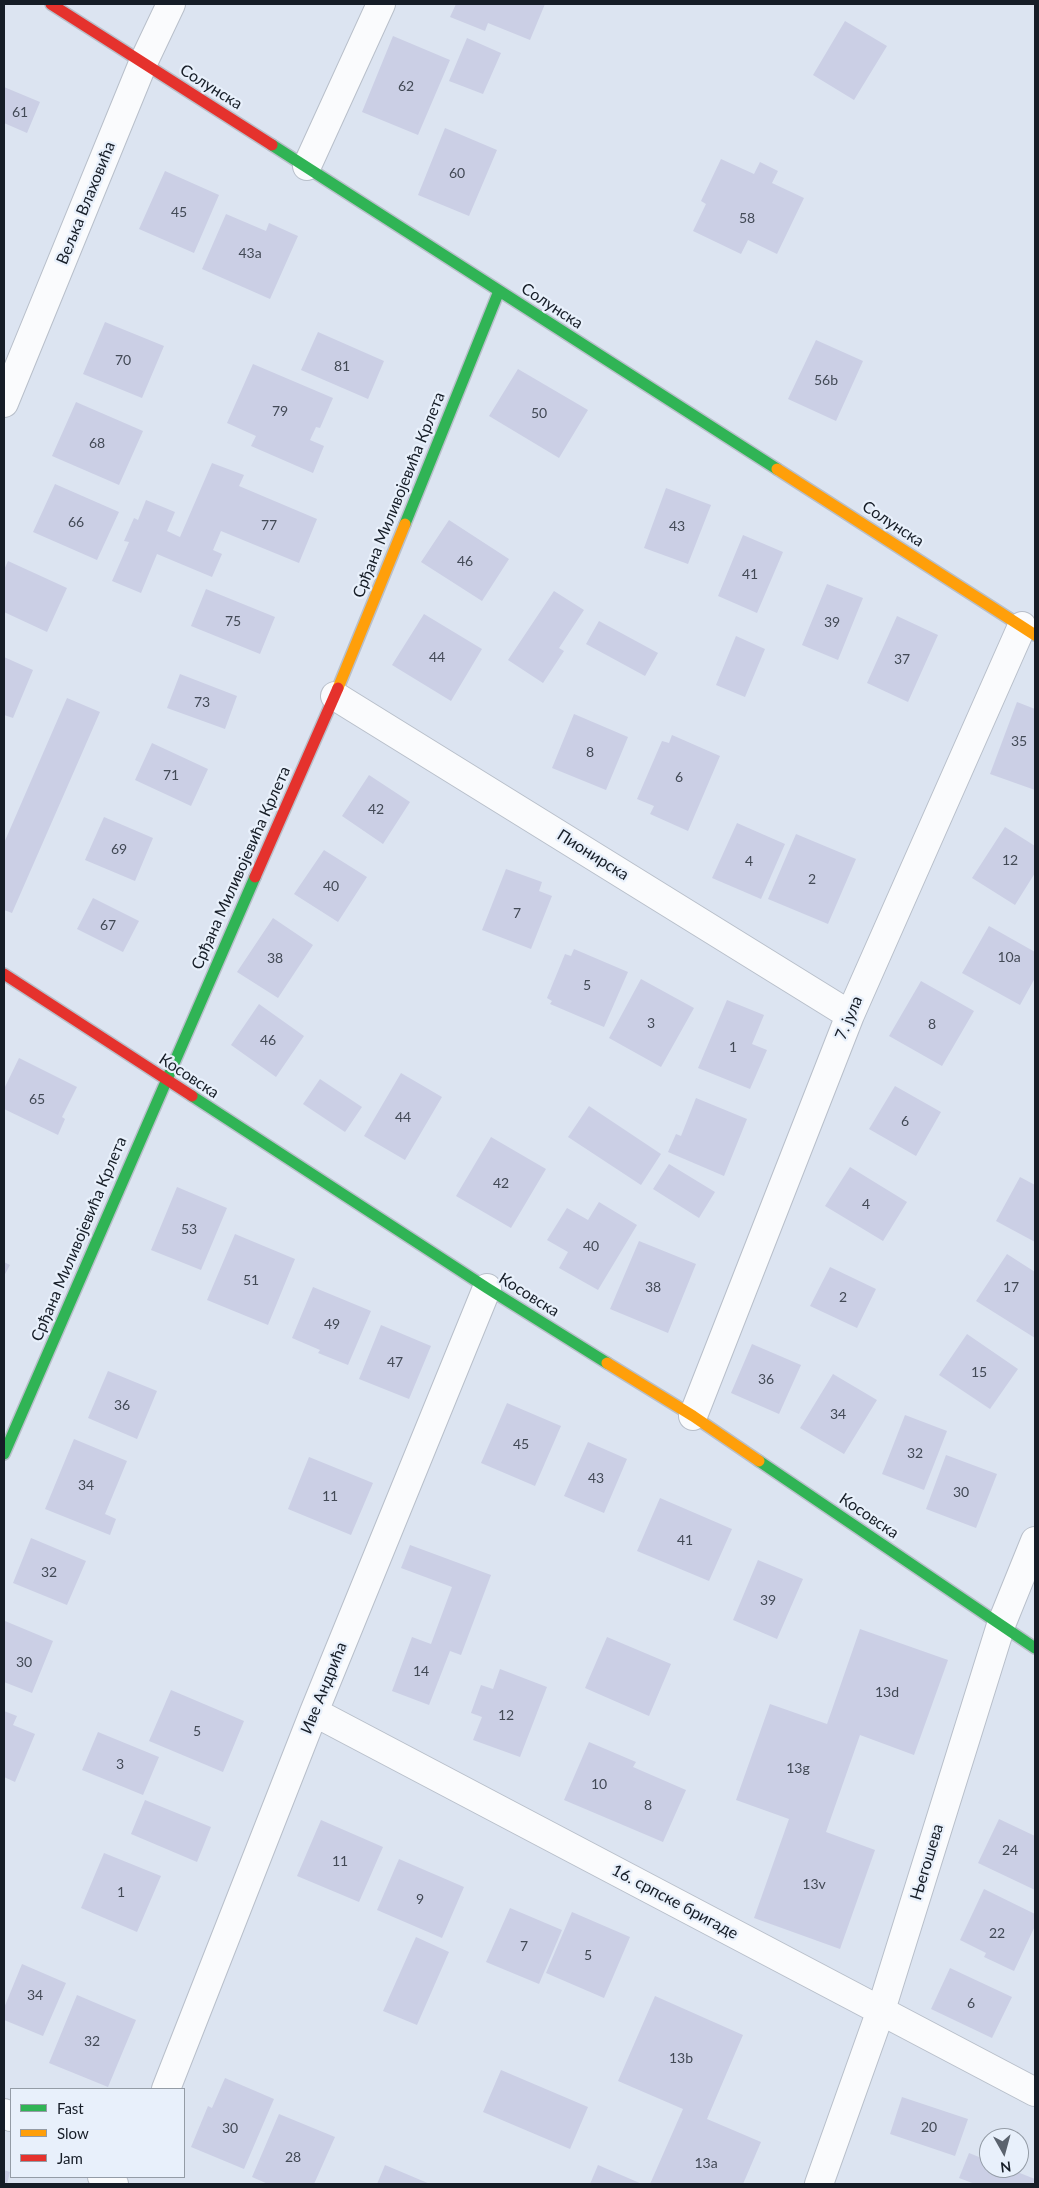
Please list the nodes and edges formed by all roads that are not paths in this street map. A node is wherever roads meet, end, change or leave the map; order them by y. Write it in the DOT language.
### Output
graph roads {
  1 [pos="52,4"];
  2 [pos="171,4"];
  3 [pos="382,4"];
  4 [pos="143,63"];
  5 [pos="307,166"];
  6 [pos="499,291"];
  7 [pos="4,403"];
  8 [pos="1029,630"];
  9 [pos="335,696"];
  10 [pos="4,974"];
  11 [pos="850,1015"];
  12 [pos="165,1080"];
  13 [pos="487,1288"];
  14 [pos="692,1416"];
  15 [pos="4,1454"];
  16 [pos="1035,1541"];
  17 [pos="1001,1625"];
  18 [pos="1035,1648"];
  19 [pos="314,1712"];
  20 [pos="880,2010"];
  21 [pos="166,2088"];
  22 [pos="1035,2092"];
  23 [pos="819,2184"];
  1 -- 4 [label="street, Солунска"];
  2 -- 4 [label="street, Вељка Влаховића"];
  3 -- 5 [label="street"];
  4 -- 5 [label="street, Солунска"];
  4 -- 7 [label="street, Вељка Влаховића"];
  5 -- 6 [label="street, Солунска"];
  6 -- 8 [label="street, Солунска"];
  6 -- 9 [label="street, Срђана Миливојевића Крлета"];
  8 -- 11 [label="street, 7. јула"];
  9 -- 11 [label="street, Пионирска"];
  9 -- 12 [label="street, Срђана Миливојевића Крлета"];
  10 -- 12 [label="street, Косовска"];
  11 -- 14 [label="street, 7. јула"];
  12 -- 13 [label="street, Косовска"];
  12 -- 15 [label="street, Срђана Миливојевића Крлета"];
  13 -- 14 [label="street, Косовска"];
  13 -- 19 [label="street, Иве Андрића"];
  14 -- 17 [label="street, Косовска"];
  16 -- 17 [label="street, Његошева"];
  17 -- 18 [label="street, Косовска"];
  17 -- 20 [label="street, Његошева"];
  19 -- 20 [label="street, 16. српске бригаде"];
  19 -- 21 [label="street, Иве Андрића"];
  20 -- 22 [label="street, 16. српске бригаде"];
  20 -- 23 [label="street, Његошева"];
}
